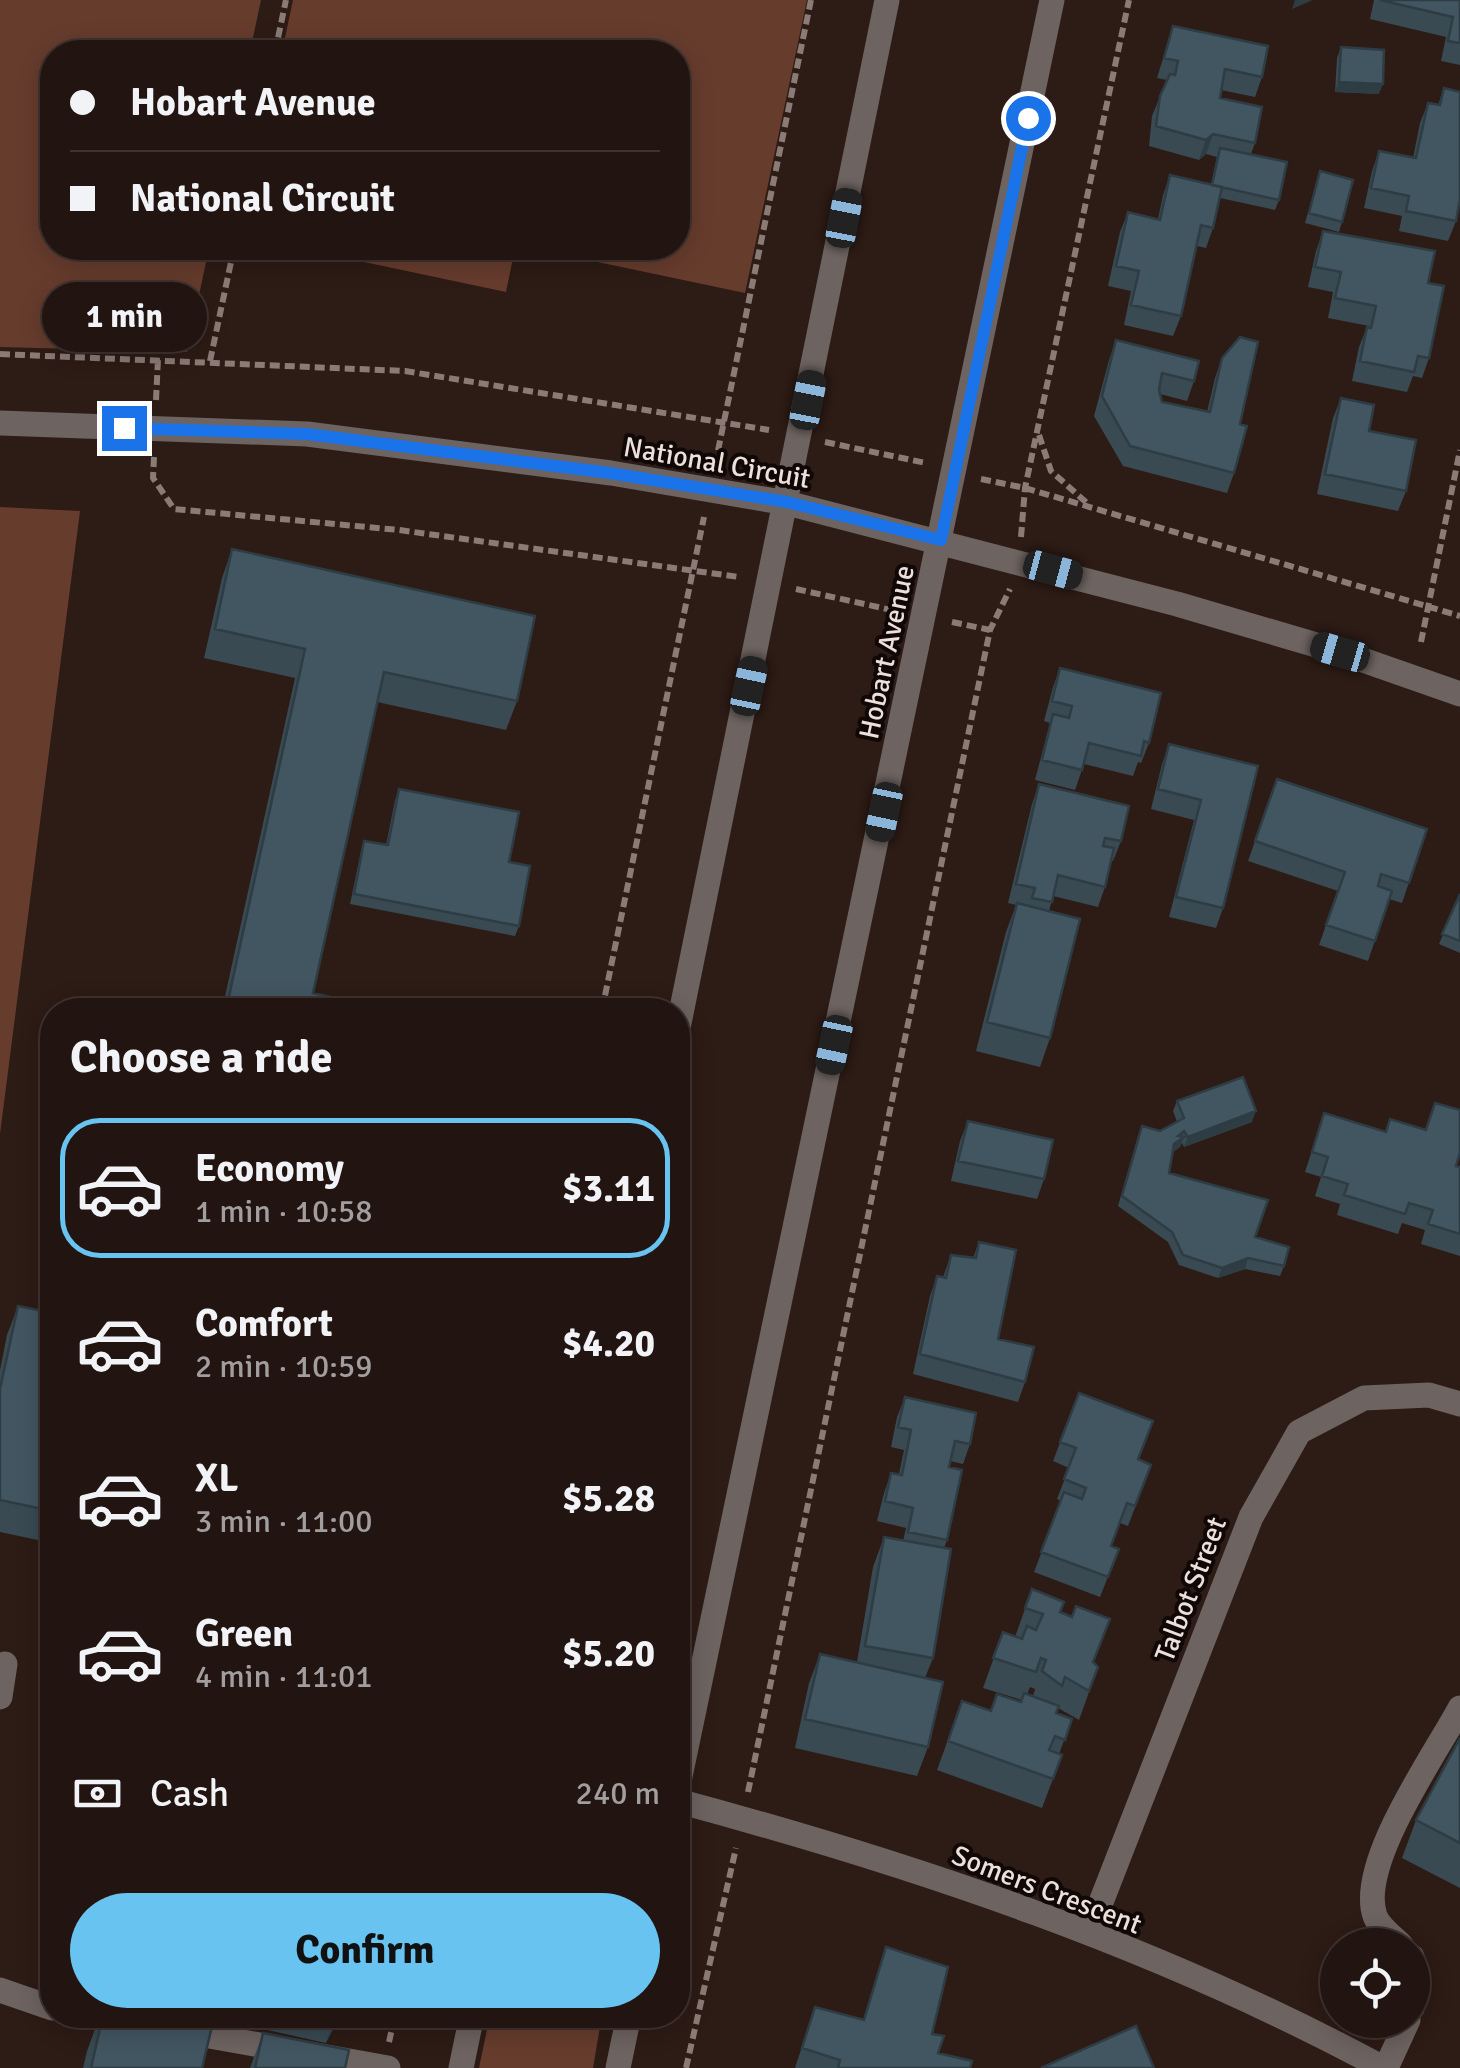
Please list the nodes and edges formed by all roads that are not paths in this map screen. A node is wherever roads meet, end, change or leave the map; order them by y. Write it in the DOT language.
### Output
graph roads {
  1 [pos="888,0"];
  2 [pos="1052,0"];
  3 [pos="0,424"];
  4 [pos="787,502"];
  5 [pos="941,540"];
  6 [pos="1460,694"];
  7 [pos="684,998"];
  8 [pos="1460,1404"];
  9 [pos="6,1664"];
  10 [pos="0,1698"];
  11 [pos="1460,1708"];
  12 [pos="690,1729"];
  13 [pos="690,1804"];
  14 [pos="1385,1928"];
  15 [pos="1088,1933"];
  16 [pos="0,1990"];
  17 [pos="40,2004"];
  18 [pos="162,2028"];
  19 [pos="469,2028"];
  20 [pos="626,2028"];
  21 [pos="1399,2038"];
  22 [pos="388,2068"];
  23 [pos="461,2068"];
  24 [pos="618,2068"];
  25 [pos="1384,2068"];
  1 -- 4 [label="street"];
  2 -- 5 [label="street, Hobart Avenue"];
  3 -- 4 [label="street, National Circuit"];
  4 -- 5 [label="street, National Circuit"];
  4 -- 7 [label="street"];
  5 -- 6 [label="street, National Circuit"];
  5 -- 12 [label="street, Hobart Avenue"];
  8 -- 15 [label="street, Talbot Street"];
  9 -- 10 [label="street"];
  11 -- 14 [label="street"];
  13 -- 15 [label="street, Somers Crescent"];
  15 -- 25 [label="street, Somers Crescent"];
  16 -- 17 [label="street"];
  18 -- 22 [label="street"];
  19 -- 23 [label="street"];
  20 -- 24 [label="street"];
  21 -- 25 [label="street"];
}
